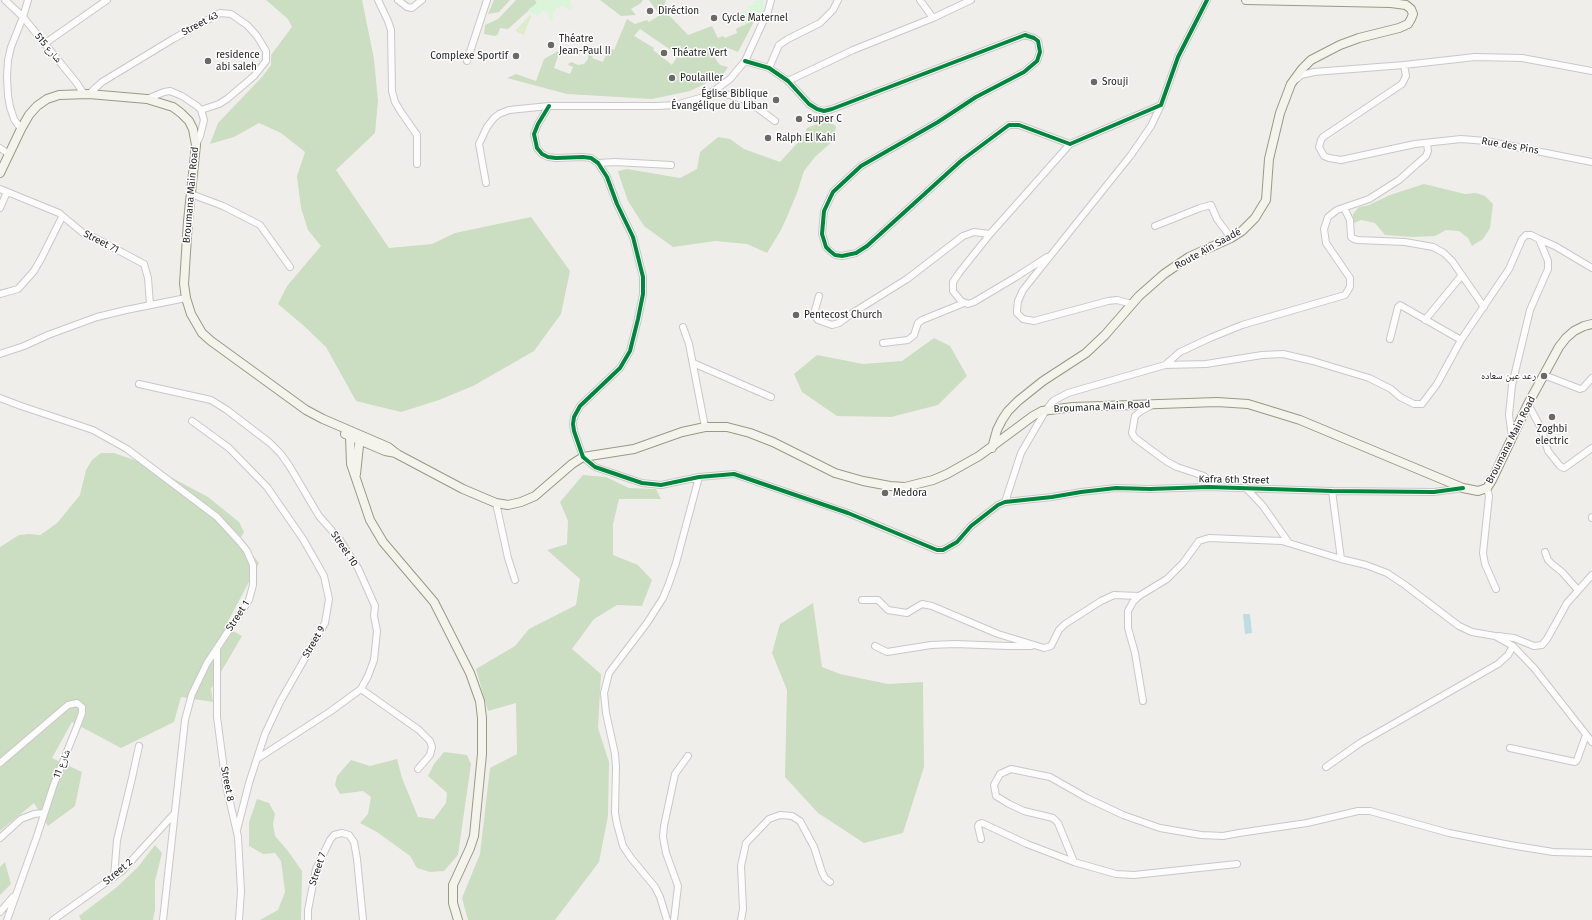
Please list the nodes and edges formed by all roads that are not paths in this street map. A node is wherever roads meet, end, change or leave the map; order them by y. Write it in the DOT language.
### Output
graph roads {
  1 [pos="5,0"];
  2 [pos="28,0"];
  3 [pos="107,0"];
  4 [pos="378,0"];
  5 [pos="398,0"];
  6 [pos="422,0"];
  7 [pos="487,0"];
  8 [pos="771,0"];
  9 [pos="838,0"];
  10 [pos="920,0"];
  11 [pos="971,0"];
  12 [pos="1207,0"];
  13 [pos="1246,0"];
  14 [pos="23,17"];
  15 [pos="933,18"];
  16 [pos="44,44"];
  17 [pos="467,61"];
  18 [pos="745,61"];
  19 [pos="1404,65"];
  20 [pos="769,68"];
  21 [pos="1592,71"];
  22 [pos="788,81"];
  23 [pos="1291,84"];
  24 [pos="712,92"];
  25 [pos="86,94"];
  26 [pos="147,99"];
  27 [pos="1161,105"];
  28 [pos="549,106"];
  29 [pos="201,110"];
  30 [pos="775,121"];
  31 [pos="21,129"];
  32 [pos="1427,143"];
  33 [pos="1070,144"];
  34 [pos="196,146"];
  35 [pos="0,148"];
  36 [pos="9,154"];
  37 [pos="1592,162"];
  38 [pos="598,163"];
  39 [pos="417,164"];
  40 [pos="671,165"];
  41 [pos="0,173"];
  42 [pos="486,183"];
  43 [pos="0,190"];
  44 [pos="7,192"];
  45 [pos="191,194"];
  46 [pos="0,208"];
  47 [pos="1344,208"];
  48 [pos="62,217"];
  49 [pos="1155,226"];
  50 [pos="990,234"];
  51 [pos="1231,238"];
  52 [pos="1539,239"];
  53 [pos="1053,253"];
  54 [pos="290,268"];
  55 [pos="1592,268"];
  56 [pos="1462,275"];
  57 [pos="0,294"];
  58 [pos="819,296"];
  59 [pos="186,298"];
  60 [pos="964,303"];
  61 [pos="1132,304"];
  62 [pos="150,305"];
  63 [pos="1484,307"];
  64 [pos="1425,320"];
  65 [pos="1592,324"];
  66 [pos="683,327"];
  67 [pos="1390,339"];
  68 [pos="1461,340"];
  69 [pos="883,343"];
  70 [pos="0,354"];
  71 [pos="692,363"];
  72 [pos="1165,365"];
  73 [pos="1544,375"];
  74 [pos="1592,378"];
  75 [pos="139,384"];
  76 [pos="771,397"];
  77 [pos="0,398"];
  78 [pos="1528,404"];
  79 [pos="1152,405"];
  80 [pos="1046,410"];
  81 [pos="192,421"];
  82 [pos="706,427"];
  83 [pos="350,433"];
  84 [pos="360,437"];
  85 [pos="1512,437"];
  86 [pos="992,448"];
  87 [pos="1592,448"];
  88 [pos="583,457"];
  89 [pos="356,475"];
  90 [pos="699,477"];
  91 [pos="1214,487"];
  92 [pos="1246,488"];
  93 [pos="1463,488"];
  94 [pos="1486,488"];
  95 [pos="1332,491"];
  96 [pos="1005,502"];
  97 [pos="496,503"];
  98 [pos="1289,543"];
  99 [pos="1546,552"];
  100 [pos="1341,559"];
  101 [pos="1591,579"];
  102 [pos="515,580"];
  103 [pos="1496,589"];
  104 [pos="1578,590"];
  105 [pos="1139,596"];
  106 [pos="862,600"];
  107 [pos="1495,636"];
  108 [pos="1035,645"];
  109 [pos="875,646"];
  110 [pos="1513,646"];
  111 [pos="217,647"];
  112 [pos="361,689"];
  113 [pos="1143,701"];
  114 [pos="1586,735"];
  115 [pos="1592,742"];
  116 [pos="138,746"];
  117 [pos="1510,748"];
  118 [pos="688,756"];
  119 [pos="257,758"];
  120 [pos="0,763"];
  121 [pos="1326,766"];
  122 [pos="418,769"];
  123 [pos="44,813"];
  124 [pos="174,814"];
  125 [pos="237,830"];
  126 [pos="0,838"];
  127 [pos="981,839"];
  128 [pos="1592,853"];
  129 [pos="1074,862"];
  130 [pos="1237,864"];
  131 [pos="114,877"];
  132 [pos="830,882"];
  133 [pos="15,895"];
  134 [pos="0,912"];
  135 [pos="6,920"];
  136 [pos="53,920"];
  137 [pos="163,920"];
  138 [pos="239,920"];
  139 [pos="308,920"];
  140 [pos="363,920"];
  141 [pos="458,920"];
  142 [pos="667,920"];
  143 [pos="674,920"];
  144 [pos="741,920"];
  1 -- 14 [label="street, شارع 515"];
  2 -- 14 [label="street"];
  3 -- 16 [label="street"];
  4 -- 39 [label="street"];
  5 -- 6 [label="street"];
  7 -- 17 [label="street"];
  8 -- 18 [label="street"];
  9 -- 20 [label="street"];
  10 -- 15 [label="street"];
  11 -- 15 [label="street"];
  12 -- 27 [label="street"];
  13 -- 23 [label="main road, Route Aïn Saadé"];
  14 -- 16 [label="street, شارع 515"];
  14 -- 31 [label="street"];
  15 -- 22 [label="street"];
  16 -- 25 [label="street, شارع 515"];
  18 -- 20 [label="street"];
  18 -- 24 [label="street"];
  19 -- 21 [label="street"];
  19 -- 23 [label="street"];
  19 -- 32 [label="street, Rue des Pins"];
  20 -- 22 [label="street"];
  22 -- 33 [label="street"];
  23 -- 51 [label="main road, Route Aïn Saadé"];
  24 -- 28 [label="street"];
  24 -- 30 [label="street"];
  25 -- 26 [label="main road, Broumana Main Road"];
  25 -- 29 [label="street, Street 43"];
  25 -- 31 [label="main road, Broumana Main Road"];
  26 -- 29 [label="street"];
  26 -- 34 [label="main road, Broumana Main Road"];
  27 -- 33 [label="street"];
  27 -- 53 [label="street"];
  28 -- 38 [label="street"];
  28 -- 42 [label="street"];
  29 -- 34 [label="street"];
  31 -- 36 [label="main road, Broumana Main Road"];
  32 -- 37 [label="street, Rue des Pins"];
  32 -- 47 [label="street"];
  33 -- 50 [label="street"];
  34 -- 45 [label="main road, Broumana Main Road"];
  35 -- 36 [label="street"];
  36 -- 41 [label="main road, Broumana Main Road"];
  38 -- 40 [label="street"];
  38 -- 88 [label="street"];
  43 -- 44 [label="street, Street 71"];
  44 -- 46 [label="street"];
  44 -- 48 [label="street, Street 71"];
  45 -- 54 [label="street"];
  45 -- 59 [label="main road, Broumana Main Road"];
  47 -- 56 [label="street"];
  47 -- 72 [label="street"];
  48 -- 57 [label="street"];
  48 -- 62 [label="street, Street 71"];
  49 -- 51 [label="street"];
  50 -- 58 [label="street"];
  50 -- 60 [label="street"];
  51 -- 61 [label="main road, Route Aïn Saadé"];
  52 -- 55 [label="street"];
  52 -- 63 [label="street"];
  52 -- 85 [label="street"];
  53 -- 60 [label="street"];
  53 -- 61 [label="street"];
  56 -- 63 [label="street"];
  56 -- 64 [label="street"];
  59 -- 62 [label="street"];
  59 -- 83 [label="main road, Broumana Main Road"];
  60 -- 69 [label="street"];
  61 -- 86 [label="main road, Route Aïn Saadé"];
  62 -- 70 [label="street"];
  63 -- 68 [label="street"];
  64 -- 67 [label="street"];
  64 -- 68 [label="street"];
  65 -- 73 [label="main road, Broumana Main Road"];
  66 -- 71 [label="street"];
  68 -- 72 [label="street"];
  71 -- 76 [label="street"];
  71 -- 82 [label="street"];
  72 -- 80 [label="street"];
  73 -- 74 [label="street"];
  73 -- 78 [label="main road, Broumana Main Road"];
  75 -- 112 [label="street, Street 10"];
  77 -- 111 [label="street, Street 1"];
  78 -- 85 [label="main road, Broumana Main Road"];
  78 -- 87 [label="street"];
  79 -- 80 [label="main road, Broumana Main Road"];
  79 -- 91 [label="street"];
  79 -- 93 [label="main road, Broumana Main Road"];
  80 -- 86 [label="main road, Broumana Main Road"];
  80 -- 96 [label="street"];
  81 -- 119 [label="street, Street 9"];
  82 -- 86 [label="main road, Broumana Main Road"];
  82 -- 88 [label="main road, Broumana Main Road"];
  83 -- 84 [label="main road, Broumana Main Road"];
  83 -- 89 [label="main road"];
  84 -- 89 [label="main road"];
  84 -- 97 [label="main road, Broumana Main Road"];
  85 -- 94 [label="main road, Broumana Main Road"];
  88 -- 90 [label="street"];
  88 -- 97 [label="main road, Broumana Main Road"];
  89 -- 141 [label="main road"];
  90 -- 96 [label="street"];
  90 -- 142 [label="street"];
  91 -- 92 [label="street, Kafra 6th Street"];
  91 -- 96 [label="street, Kafra 6th Street"];
  92 -- 95 [label="street, Kafra 6th Street"];
  92 -- 98 [label="street"];
  93 -- 94 [label="main road, Broumana Main Road"];
  93 -- 95 [label="street, Kafra 6th Street"];
  94 -- 103 [label="street"];
  95 -- 100 [label="street"];
  97 -- 102 [label="street"];
  98 -- 100 [label="street"];
  98 -- 105 [label="street"];
  99 -- 104 [label="street"];
  100 -- 107 [label="street"];
  101 -- 104 [label="street"];
  104 -- 107 [label="street"];
  105 -- 108 [label="street"];
  105 -- 113 [label="street"];
  106 -- 108 [label="street"];
  107 -- 110 [label="street"];
  108 -- 109 [label="street"];
  110 -- 114 [label="street"];
  110 -- 121 [label="street"];
  111 -- 124 [label="street, Street 1"];
  111 -- 125 [label="street, Street 8"];
  112 -- 119 [label="street, Street 10"];
  112 -- 122 [label="street"];
  114 -- 115 [label="street"];
  114 -- 117 [label="street"];
  116 -- 131 [label="street"];
  118 -- 143 [label="street"];
  119 -- 125 [label="street, Street 9"];
  120 -- 123 [label="street, شارع 11"];
  123 -- 126 [label="street"];
  123 -- 133 [label="street, شارع 11"];
  124 -- 131 [label="street, Street 2"];
  124 -- 137 [label="street, Street 1"];
  125 -- 138 [label="street, Street 8"];
  127 -- 129 [label="street"];
  128 -- 129 [label="street"];
  129 -- 130 [label="street"];
  131 -- 136 [label="street, Street 2"];
  132 -- 144 [label="street"];
  133 -- 134 [label="street"];
  133 -- 135 [label="street, شارع 11"];
  139 -- 140 [label="street, Street 7"];
}
